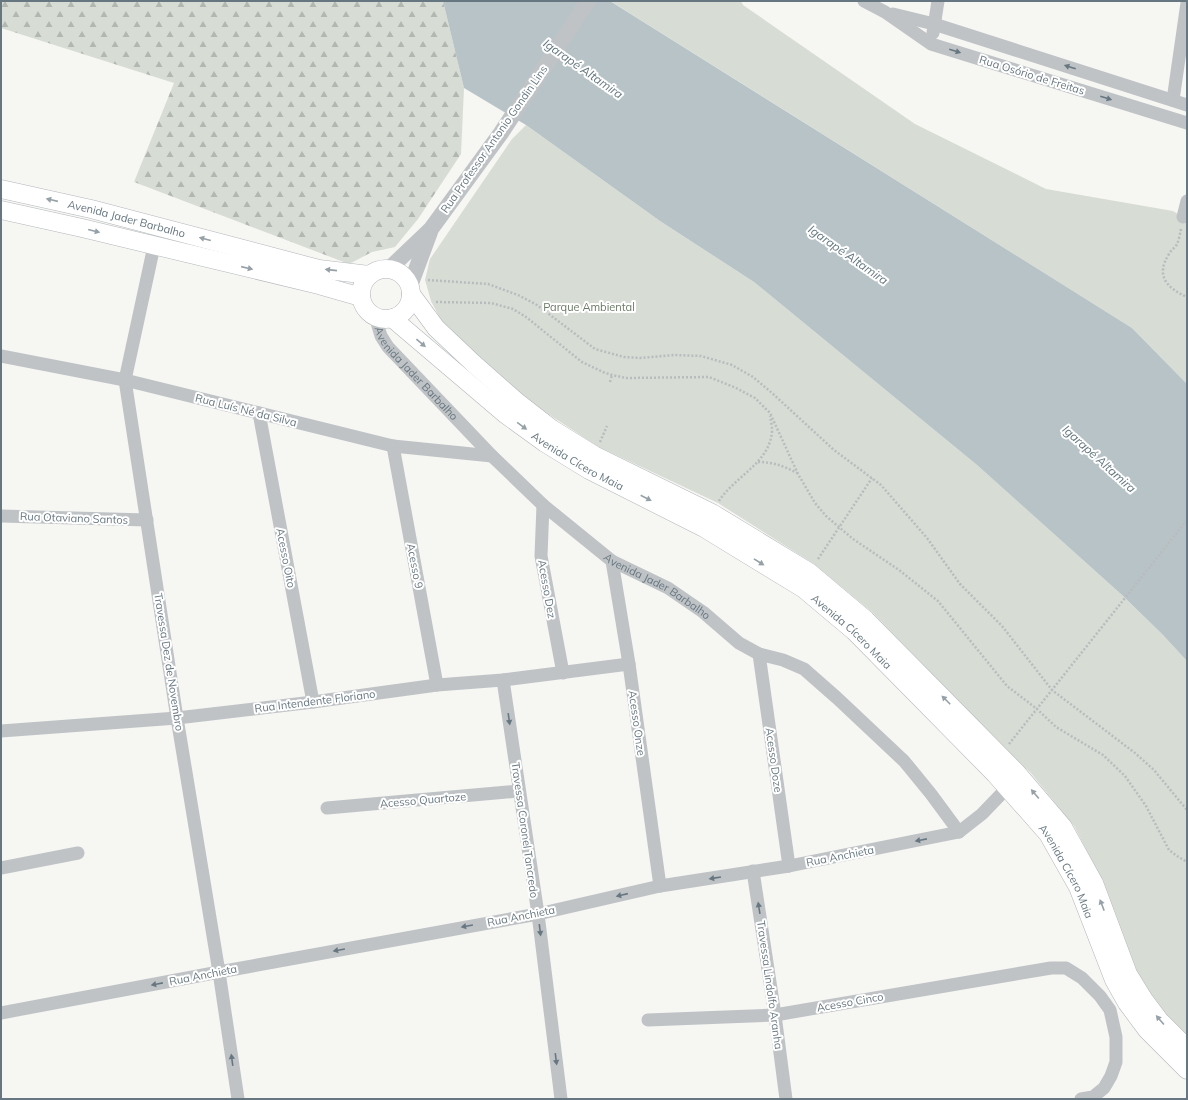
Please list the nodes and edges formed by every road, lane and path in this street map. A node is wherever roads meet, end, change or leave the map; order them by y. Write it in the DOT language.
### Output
graph roads {
  1 [pos="588,1"];
  2 [pos="864,1"];
  3 [pos="938,1"];
  4 [pos="1187,3"];
  5 [pos="885,12"];
  6 [pos="934,24"];
  7 [pos="931,44"];
  8 [pos="1173,100"];
  9 [pos="1187,105"];
  10 [pos="1187,123"];
  11 [pos="1,189"];
  12 [pos="1187,201"];
  13 [pos="1,210"];
  14 [pos="1183,217"];
  15 [pos="154,226"];
  16 [pos="431,229"];
  17 [pos="154,246"];
  18 [pos="389,269"];
  19 [pos="370,275"];
  20 [pos="415,287"];
  21 [pos="361,297"];
  22 [pos="1187,297"];
  23 [pos="430,301"];
  24 [pos="383,317"];
  25 [pos="1,356"];
  26 [pos="612,375"];
  27 [pos="125,380"];
  28 [pos="610,382"];
  29 [pos="259,413"];
  30 [pos="770,413"];
  31 [pos="393,446"];
  32 [pos="492,456"];
  33 [pos="758,462"];
  34 [pos="798,474"];
  35 [pos="872,478"];
  36 [pos="543,505"];
  37 [pos="712,513"];
  38 [pos="1,516"];
  39 [pos="147,520"];
  40 [pos="1187,520"];
  41 [pos="839,527"];
  42 [pos="612,561"];
  43 [pos="809,572"];
  44 [pos="759,654"];
  45 [pos="629,664"];
  46 [pos="563,673"];
  47 [pos="503,680"];
  48 [pos="437,685"];
  49 [pos="1052,690"];
  50 [pos="313,702"];
  51 [pos="1037,708"];
  52 [pos="177,718"];
  53 [pos="1,731"];
  54 [pos="1005,749"];
  55 [pos="1017,773"];
  56 [pos="1007,788"];
  57 [pos="519,791"];
  58 [pos="327,808"];
  59 [pos="1187,810"];
  60 [pos="959,832"];
  61 [pos="78,853"];
  62 [pos="1187,862"];
  63 [pos="789,866"];
  64 [pos="1,868"];
  65 [pos="753,872"];
  66 [pos="660,886"];
  67 [pos="538,914"];
  68 [pos="219,972"];
  69 [pos="1127,1003"];
  70 [pos="1110,1010"];
  71 [pos="1,1013"];
  72 [pos="775,1015"];
  73 [pos="648,1020"];
  74 [pos="1187,1048"];
  75 [pos="1187,1070"];
  76 [pos="1087,1098"];
  77 [pos="238,1099"];
  78 [pos="562,1099"];
  79 [pos="786,1099"];
  1 -- 16 [label="street, Rua Professor Antonio Gondin Lins"];
  2 -- 5 [label="street, Rua Osório de Freitas"];
  3 -- 6 [label="street"];
  4 -- 8 [label="street"];
  5 -- 6 [label="street, Rua Osório de Freitas"];
  5 -- 7 [label="street, Rua Osório de Freitas"];
  6 -- 7 [label="street"];
  8 -- 6 [label="street, Rua Osório de Freitas, one-way"];
  7 -- 10 [label="street, Rua Osório de Freitas, one-way"];
  8 -- 9 [label="street, Rua Osório de Freitas"];
  15 -- 11 [label="main road, Avenida Jader Barbalho, one-way"];
  12 -- 14 [label="street"];
  13 -- 17 [label="main road, Avenida Jader Barbalho, one-way"];
  14 -- 22 [label="path"];
  15 -- 17 [label="street, Travessa Dez de Novembro"];
  19 -- 15 [label="main road, Avenida Jader Barbalho, one-way"];
  16 -- 18 [label="street, Rua Professor Antonio Gondin Lins"];
  16 -- 20 [label="street"];
  17 -- 21 [label="main road, Avenida Jader Barbalho, one-way"];
  17 -- 27 [label="street, Travessa Dez de Novembro"];
  18 -- 19 [label="main road"];
  18 -- 20 [label="main road"];
  19 -- 21 [label="main road"];
  20 -- 24 [label="main road"];
  20 -- 35 [label="path"];
  20 -- 37 [label="main road, Avenida Cícero Maia"];
  21 -- 24 [label="main road"];
  23 -- 26 [label="path"];
  24 -- 32 [label="street, Avenida Jader Barbalho"];
  24 -- 56 [label="main road, Avenida Cícero Maia, one-way"];
  25 -- 27 [label="street, Rua Luís Né da Silva"];
  26 -- 28 [label="path"];
  26 -- 30 [label="path"];
  27 -- 29 [label="street, Rua Luís Né da Silva"];
  27 -- 39 [label="street, Travessa Dez de Novembro"];
  29 -- 31 [label="street, Rua Luís Né da Silva"];
  29 -- 50 [label="street, Acesso Oito"];
  30 -- 33 [label="path"];
  30 -- 34 [label="path"];
  31 -- 32 [label="street, Rua Luís Né da Silva"];
  31 -- 48 [label="street, Acesso 9"];
  32 -- 36 [label="street, Avenida Jader Barbalho"];
  33 -- 34 [label="path"];
  33 -- 37 [label="path"];
  34 -- 41 [label="path"];
  35 -- 41 [label="path"];
  35 -- 49 [label="path"];
  36 -- 42 [label="street, Avenida Jader Barbalho"];
  36 -- 46 [label="street, Acesso Dez"];
  37 -- 43 [label="main road, Avenida Cícero Maia"];
  38 -- 39 [label="street, Rua Otaviano Santos"];
  39 -- 52 [label="street, Travessa Dez de Novembro"];
  40 -- 49 [label="path"];
  41 -- 43 [label="path"];
  41 -- 51 [label="path"];
  42 -- 44 [label="street, Avenida Jader Barbalho"];
  42 -- 45 [label="street, Acesso Onze"];
  55 -- 43 [label="main road, Avenida Cícero Maia, one-way"];
  44 -- 60 [label="street, Avenida Jader Barbalho"];
  44 -- 63 [label="street, Acesso Doze"];
  45 -- 46 [label="street, Rua Intendente Floriano"];
  45 -- 66 [label="street, Acesso Onze"];
  46 -- 47 [label="street, Rua Intendente Floriano"];
  47 -- 48 [label="street, Rua Intendente Floriano"];
  47 -- 57 [label="street, Travessa Coronel Tancredo, one-way"];
  48 -- 50 [label="street, Rua Intendente Floriano"];
  49 -- 51 [label="path"];
  49 -- 59 [label="path"];
  50 -- 52 [label="street, Rua Intendente Floriano"];
  51 -- 54 [label="path"];
  51 -- 62 [label="path"];
  52 -- 53 [label="street, Rua Intendente Floriano"];
  52 -- 68 [label="street, Travessa Dez de Novembro"];
  55 -- 56 [label="street, Rua Anchieta"];
  74 -- 55 [label="main road, Avenida Cícero Maia, one-way"];
  56 -- 60 [label="street, Rua Anchieta"];
  56 -- 69 [label="main road, Avenida Cícero Maia"];
  57 -- 58 [label="street, Acesso Quartoze"];
  57 -- 67 [label="street, Travessa Coronel Tancredo"];
  60 -- 63 [label="street, Rua Anchieta, one-way"];
  61 -- 64 [label="street"];
  63 -- 65 [label="street, Rua Anchieta"];
  65 -- 66 [label="street, Rua Anchieta, one-way"];
  72 -- 65 [label="street, Travessa Lindolfo Aranha, one-way"];
  66 -- 67 [label="street, Rua Anchieta, one-way"];
  67 -- 68 [label="street, Rua Anchieta, one-way"];
  67 -- 78 [label="street, Travessa Coronel Tancredo, one-way"];
  68 -- 71 [label="street, Rua Anchieta, one-way"];
  77 -- 68 [label="street, Travessa Dez de Novembro, one-way"];
  69 -- 70 [label="street"];
  69 -- 75 [label="main road, Avenida Cícero Maia"];
  70 -- 72 [label="street, Acesso Cinco"];
  70 -- 76 [label="street"];
  72 -- 73 [label="street, Acesso Cinco"];
  72 -- 79 [label="street, Travessa Lindolfo Aranha"];
}
